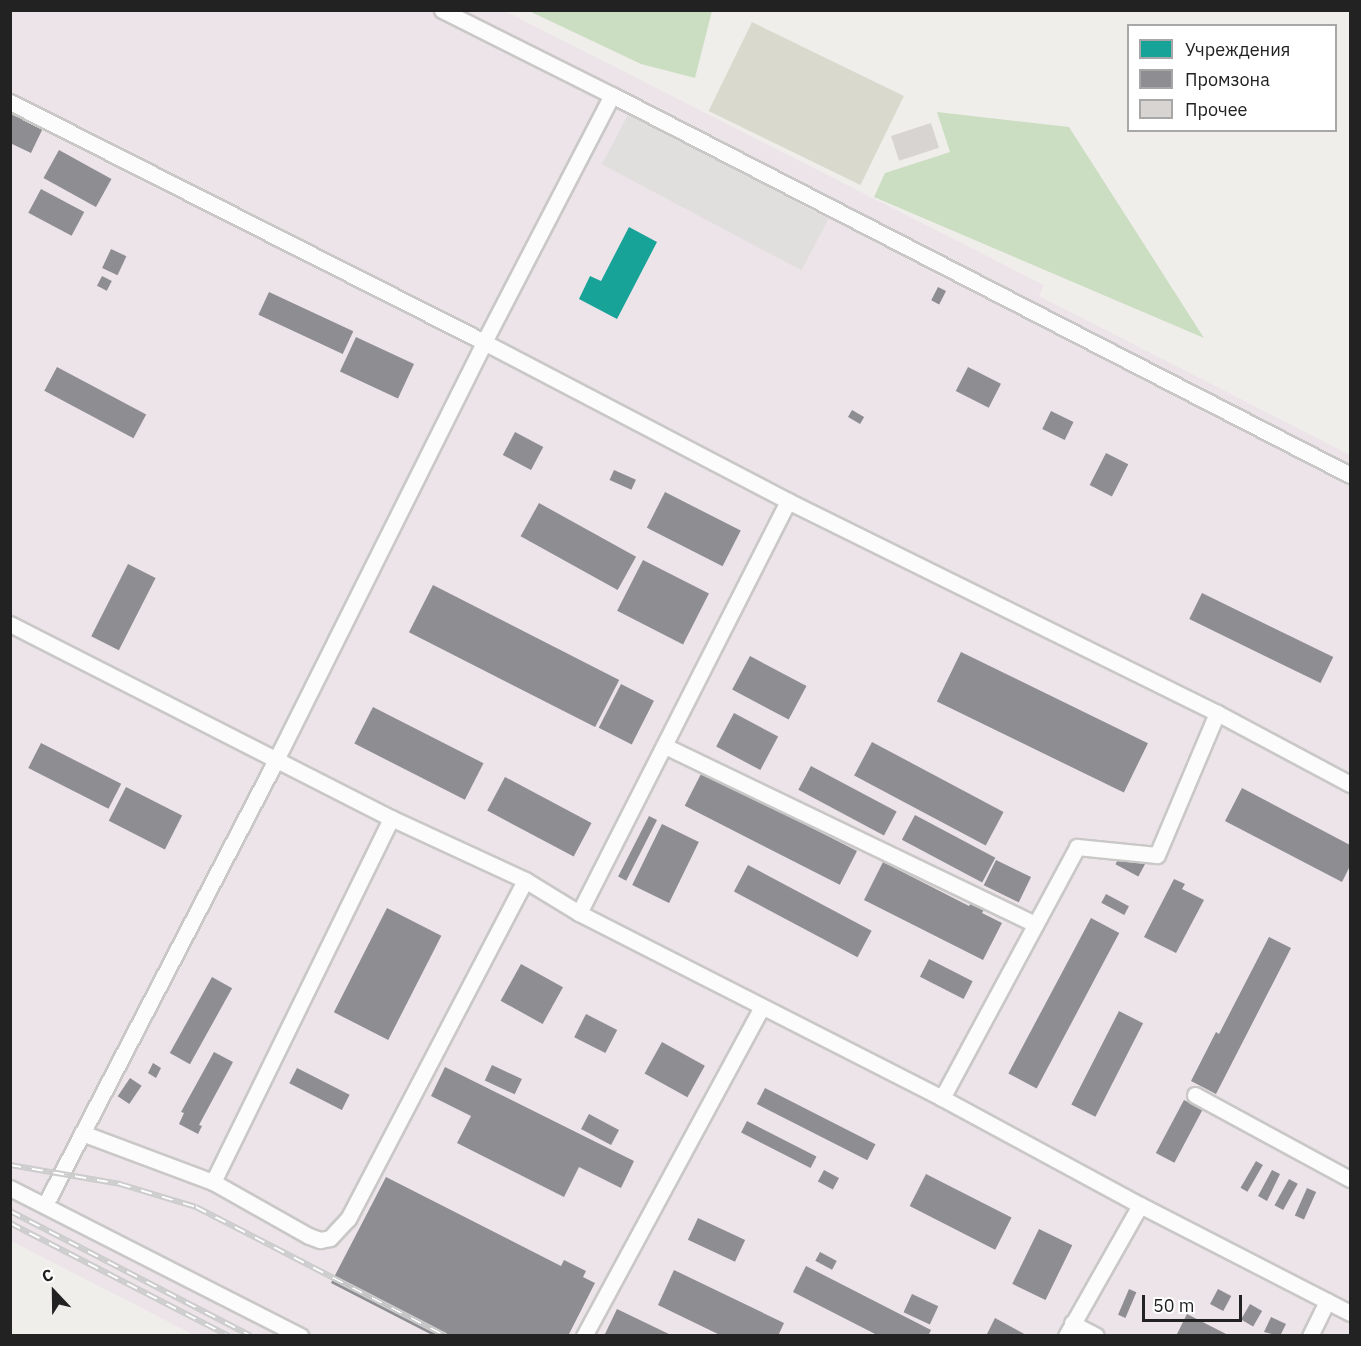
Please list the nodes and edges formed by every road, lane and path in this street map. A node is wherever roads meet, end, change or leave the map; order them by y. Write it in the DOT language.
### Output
graph roads {
  1 [pos="442,10"];
  2 [pos="612,95"];
  3 [pos="10,102"];
  4 [pos="484,342"];
  5 [pos="1350,476"];
  6 [pos="788,501"];
  7 [pos="10,624"];
  8 [pos="1217,713"];
  9 [pos="665,746"];
  10 [pos="277,758"];
  11 [pos="1350,784"];
  12 [pos="391,818"];
  13 [pos="525,880"];
  14 [pos="579,913"];
  15 [pos="1035,924"];
  16 [pos="761,1008"];
  17 [pos="1195,1095"];
  18 [pos="942,1098"];
  19 [pos="82,1132"];
  20 [pos="1350,1179"];
  21 [pos="213,1182"];
  22 [pos="10,1188"];
  23 [pos="45,1205"];
  24 [pos="1140,1205"];
  25 [pos="1327,1301"];
  26 [pos="1350,1313"];
  27 [pos="1069,1329"];
  28 [pos="301,1335"];
  29 [pos="584,1335"];
  30 [pos="1096,1335"];
  31 [pos="1310,1335"];
  1 -- 2 [label="street"];
  2 -- 4 [label="street"];
  2 -- 5 [label="street"];
  3 -- 4 [label="street"];
  4 -- 6 [label="street"];
  4 -- 10 [label="street"];
  6 -- 8 [label="street"];
  6 -- 9 [label="street"];
  7 -- 10 [label="street"];
  8 -- 11 [label="street"];
  8 -- 15 [label="street"];
  9 -- 14 [label="street"];
  9 -- 15 [label="street"];
  10 -- 12 [label="street"];
  10 -- 19 [label="street"];
  12 -- 13 [label="street"];
  12 -- 21 [label="street"];
  13 -- 14 [label="street"];
  13 -- 21 [label="street"];
  14 -- 16 [label="street"];
  15 -- 18 [label="street"];
  16 -- 18 [label="street"];
  16 -- 29 [label="street"];
  17 -- 20 [label="street"];
  18 -- 24 [label="street"];
  19 -- 21 [label="street"];
  19 -- 23 [label="street"];
  22 -- 23 [label="street"];
  23 -- 28 [label="street"];
  24 -- 25 [label="street"];
  24 -- 27 [label="street"];
  25 -- 26 [label="street"];
  25 -- 31 [label="street"];
  27 -- 30 [label="street"];
}
